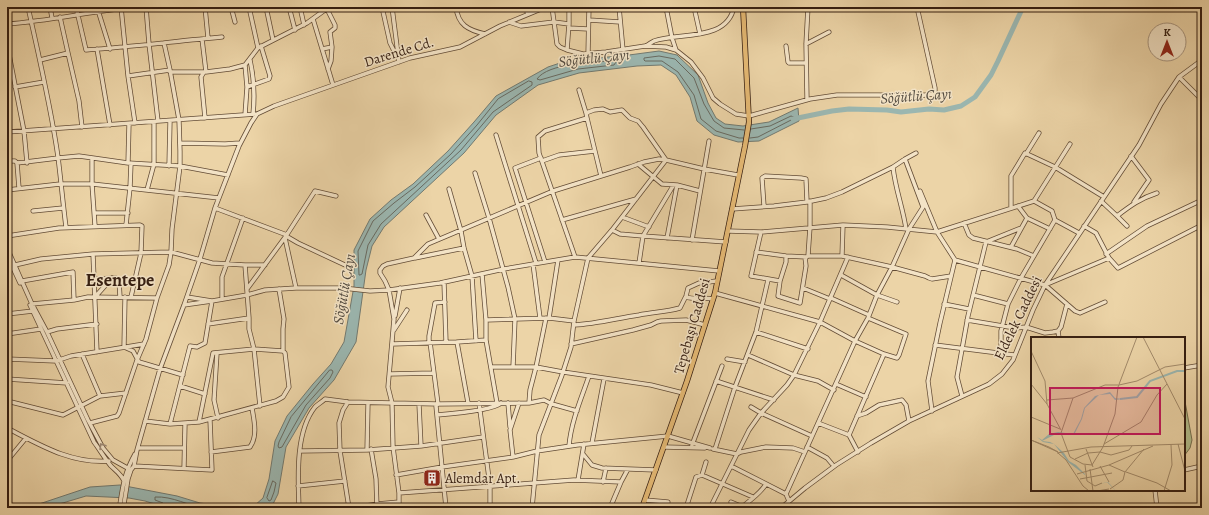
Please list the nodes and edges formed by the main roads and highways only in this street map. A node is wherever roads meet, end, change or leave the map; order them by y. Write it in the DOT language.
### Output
graph roads {
  1 [pos="742,7"];
  2 [pos="642,508"];
  1 -- 2 [label="main road, Tepebaşı Caddesi"];
}
